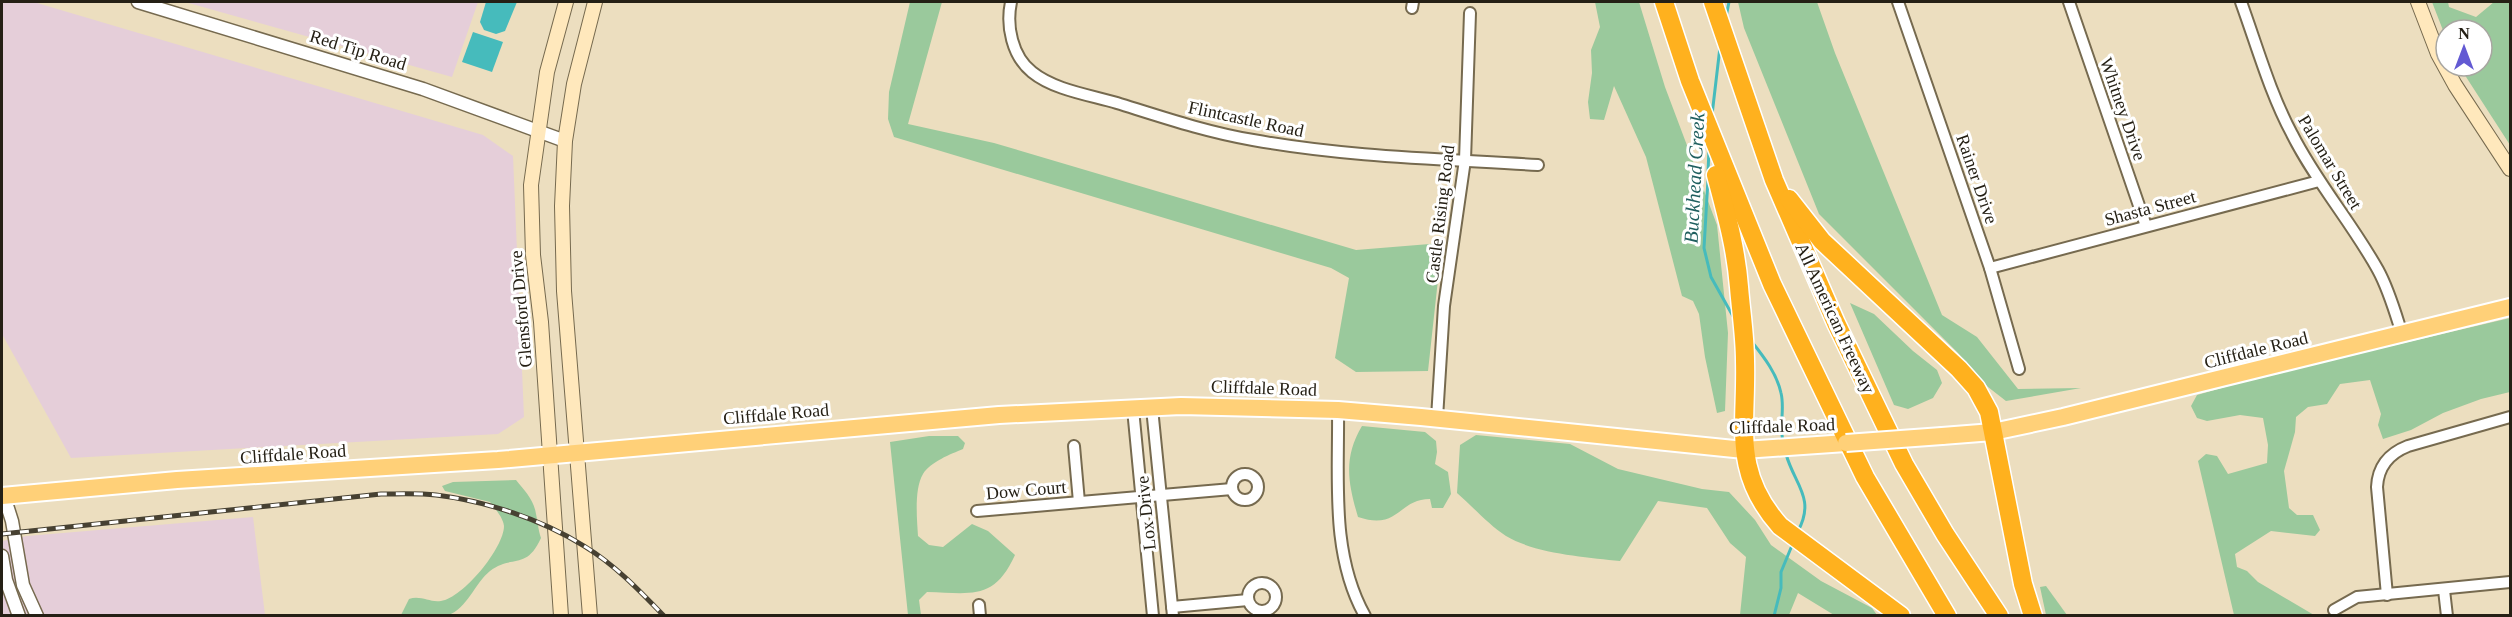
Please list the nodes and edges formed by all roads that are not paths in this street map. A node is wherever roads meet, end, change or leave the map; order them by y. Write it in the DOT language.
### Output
graph roads {
  1 [pos="138,2"];
  2 [pos="566,2"];
  3 [pos="595,2"];
  4 [pos="1011,2"];
  5 [pos="1664,2"];
  6 [pos="1713,2"];
  7 [pos="1898,2"];
  8 [pos="2069,2"];
  9 [pos="2241,2"];
  10 [pos="2418,2"];
  11 [pos="1470,14"];
  12 [pos="1690,81"];
  13 [pos="538,130"];
  14 [pos="565,141"];
  15 [pos="1465,160"];
  16 [pos="1538,165"];
  17 [pos="2511,169"];
  18 [pos="1774,180"];
  19 [pos="2319,181"];
  20 [pos="2146,226"];
  21 [pos="1990,267"];
  22 [pos="2511,307"];
  23 [pos="2402,334"];
  24 [pos="2019,369"];
  25 [pos="1152,408"];
  26 [pos="1132,409"];
  27 [pos="1338,410"];
  28 [pos="2511,417"];
  29 [pos="1437,418"];
  30 [pos="1993,432"];
  31 [pos="1074,446"];
  32 [pos="1744,450"];
  33 [pos="577,453"];
  34 [pos="550,455"];
  35 [pos="1232,489"];
  36 [pos="1161,495"];
  37 [pos="1142,496"];
  38 [pos="2,500"];
  39 [pos="1079,502"];
  40 [pos="977,511"];
  41 [pos="2,556"];
  42 [pos="2511,582"];
  43 [pos="2444,590"];
  44 [pos="2387,595"];
  45 [pos="1248,600"];
  46 [pos="2334,610"];
  47 [pos="1172,611"];
  48 [pos="19,615"];
  49 [pos="37,615"];
  50 [pos="561,615"];
  51 [pos="590,615"];
  52 [pos="1153,615"];
  53 [pos="1365,615"];
  54 [pos="1901,615"];
  55 [pos="1947,615"];
  56 [pos="1999,615"];
  57 [pos="2033,615"];
  58 [pos="2447,615"];
  1 -- 13 [label="street, Red Tip Road"];
  2 -- 13 [label="main road, Glensford Drive"];
  3 -- 14 [label="main road"];
  4 -- 15 [label="street, Flintcastle Road"];
  5 -- 12 [label="highway"];
  6 -- 18 [label="highway, All American Freeway"];
  7 -- 21 [label="street, Rainer Drive"];
  8 -- 20 [label="street, Whitney Drive"];
  9 -- 19 [label="street, Palomar Street"];
  10 -- 17 [label="main road"];
  11 -- 15 [label="street, Castle Rising Road"];
  12 -- 32 [label="highway"];
  12 -- 55 [label="highway"];
  13 -- 14 [label="street, Red Tip Road"];
  13 -- 34 [label="main road, Glensford Drive"];
  14 -- 33 [label="main road"];
  15 -- 16 [label="street, Flintcastle Road"];
  15 -- 29 [label="street, Castle Rising Road"];
  18 -- 30 [label="highway"];
  18 -- 56 [label="highway, All American Freeway"];
  19 -- 20 [label="street, Shasta Street"];
  19 -- 23 [label="street, Palomar Street"];
  20 -- 21 [label="street, Shasta Street"];
  21 -- 24 [label="street, Rainer Drive"];
  22 -- 23 [label="main road, Cliffdale Road"];
  23 -- 30 [label="main road, Cliffdale Road"];
  25 -- 26 [label="main road, Cliffdale Road"];
  25 -- 27 [label="main road, Cliffdale Road"];
  25 -- 36 [label="street, Lox Drive"];
  26 -- 33 [label="main road, Cliffdale Road"];
  26 -- 37 [label="street, Lox Drive"];
  27 -- 29 [label="main road, Cliffdale Road"];
  27 -- 53 [label="street"];
  28 -- 44 [label="street"];
  29 -- 32 [label="main road, Cliffdale Road"];
  30 -- 32 [label="main road, Cliffdale Road, bridge"];
  30 -- 57 [label="highway"];
  31 -- 39 [label="street, Dow Court"];
  32 -- 54 [label="highway"];
  33 -- 34 [label="main road, Cliffdale Road"];
  33 -- 51 [label="main road"];
  34 -- 38 [label="main road, Cliffdale Road"];
  34 -- 50 [label="main road, Glensford Drive"];
  35 -- 36 [label="street, Dow Court"];
  36 -- 37 [label="street, Dow Court"];
  36 -- 47 [label="street, Lox Drive"];
  37 -- 39 [label="street, Dow Court"];
  37 -- 52 [label="street, Lox Drive"];
  38 -- 49 [label="street"];
  39 -- 40 [label="street, Dow Court"];
  41 -- 48 [label="street"];
  42 -- 43 [label="street"];
  43 -- 44 [label="street"];
  43 -- 58 [label="street"];
  44 -- 46 [label="street"];
  45 -- 47 [label="street"];
}
